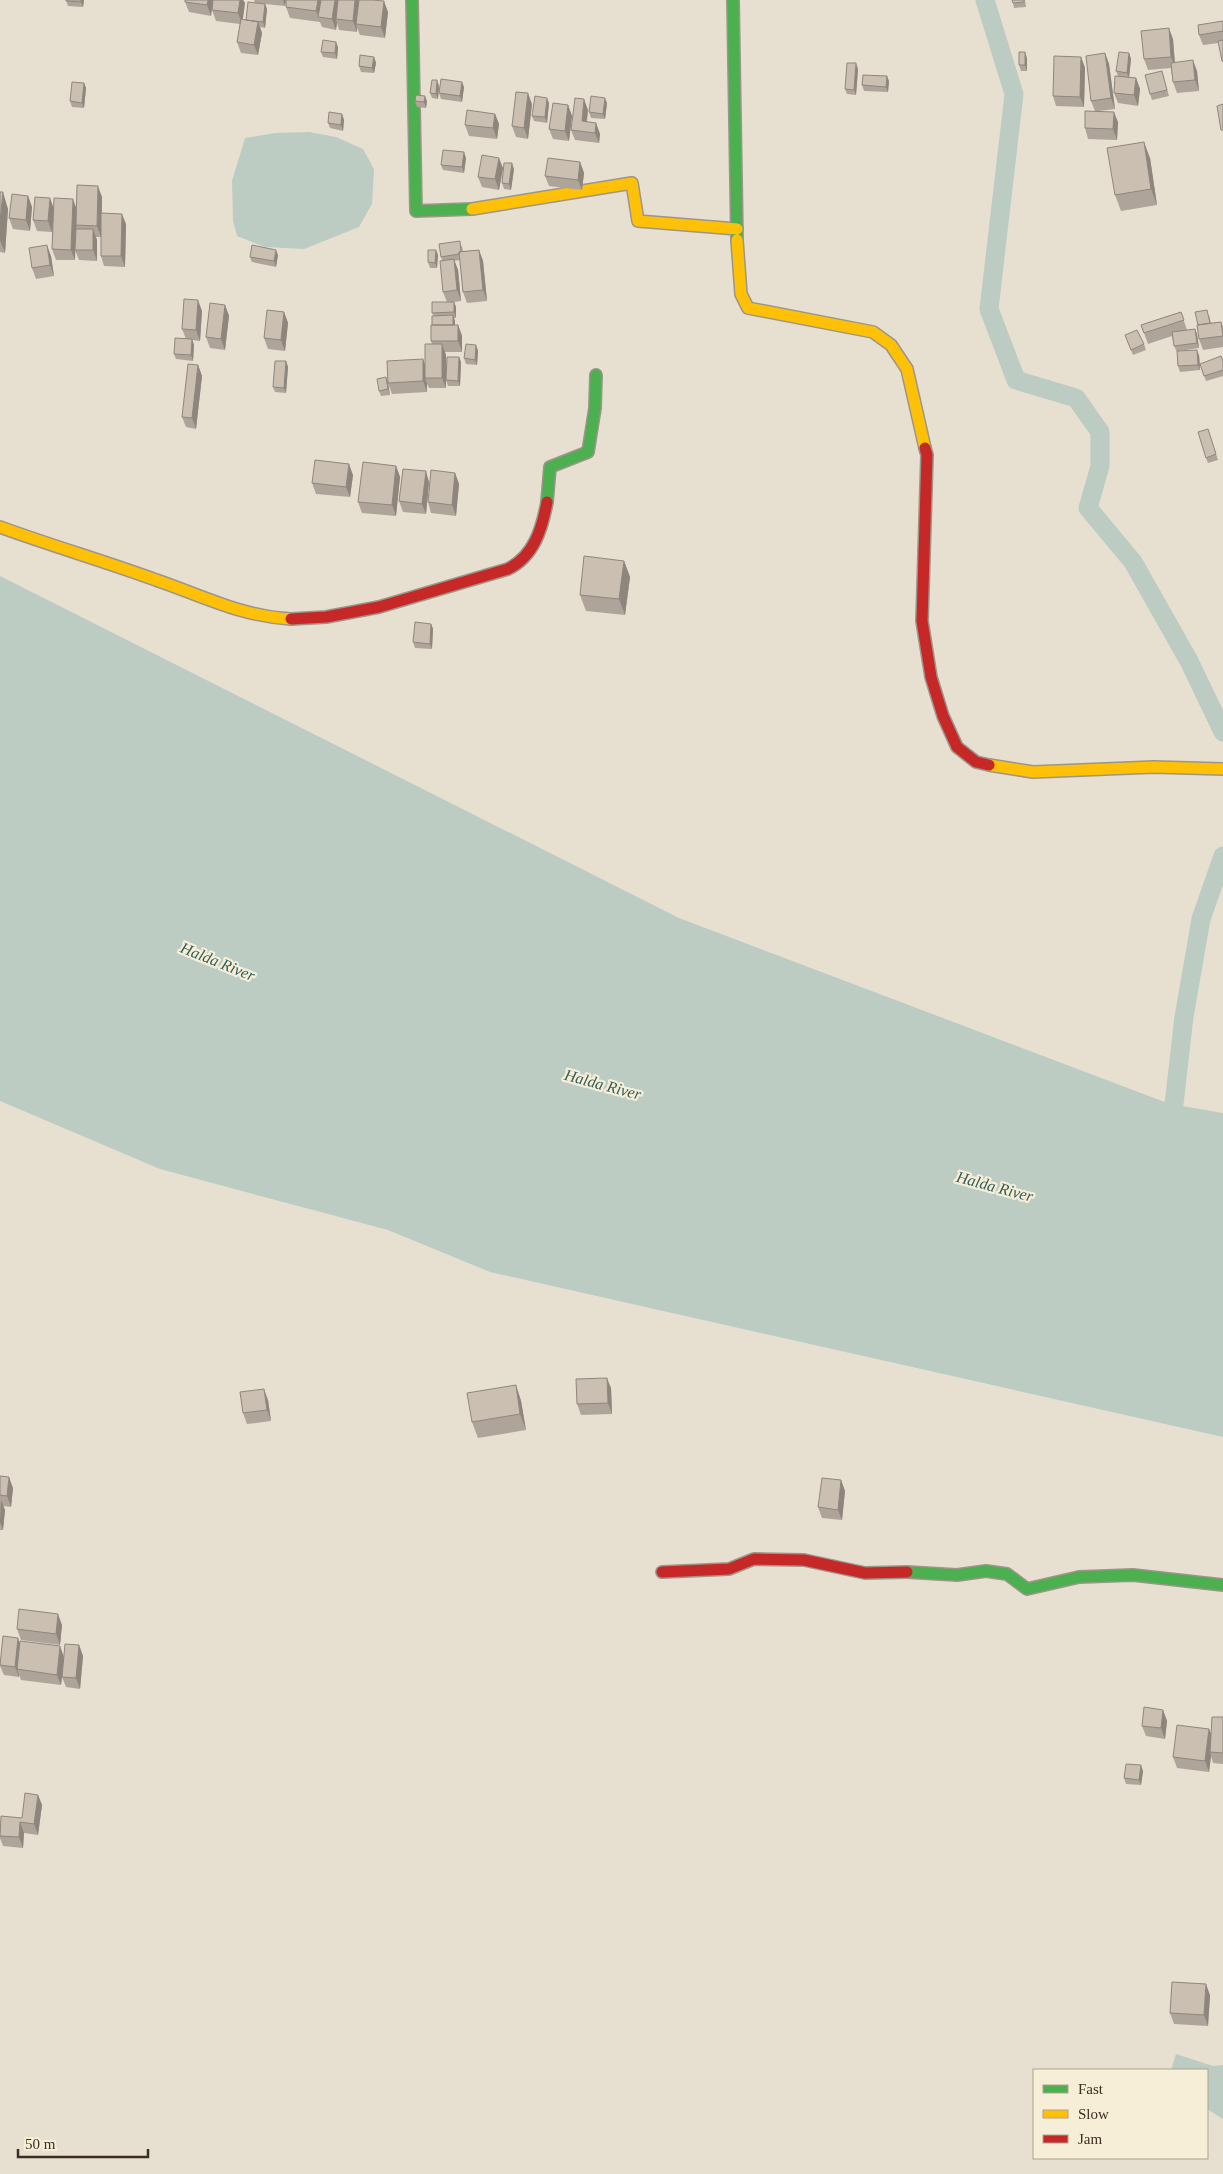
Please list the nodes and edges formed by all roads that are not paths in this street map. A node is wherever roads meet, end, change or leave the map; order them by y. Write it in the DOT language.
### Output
graph roads {
  1 [pos="412,0"];
  2 [pos="733,0"];
  3 [pos="737,229"];
  4 [pos="596,375"];
  5 [pos="0,527"];
  6 [pos="1223,769"];
  7 [pos="662,1572"];
  8 [pos="1223,1585"];
  1 -- 3 [label="street"];
  2 -- 3 [label="street"];
  3 -- 6 [label="street"];
  4 -- 5 [label="street"];
  7 -- 8 [label="street"];
}
